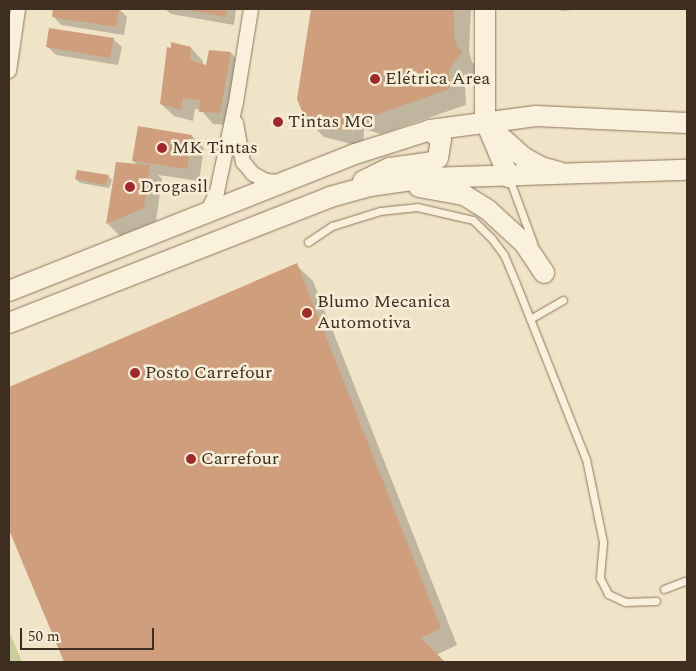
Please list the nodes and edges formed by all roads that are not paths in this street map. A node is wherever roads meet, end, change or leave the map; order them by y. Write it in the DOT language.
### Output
graph roads {
  1 [pos="18,9"];
  2 [pos="250,9"];
  3 [pos="485,9"];
  4 [pos="9,71"];
  5 [pos="236,102"];
  6 [pos="484,120"];
  7 [pos="687,123"];
  8 [pos="430,130"];
  9 [pos="687,170"];
  10 [pos="573,176"];
  11 [pos="509,177"];
  12 [pos="287,182"];
  13 [pos="392,183"];
  14 [pos="330,197"];
  15 [pos="207,212"];
  16 [pos="308,242"];
  17 [pos="544,272"];
  18 [pos="9,291"];
  19 [pos="563,300"];
  20 [pos="530,319"];
  21 [pos="9,323"];
  22 [pos="687,580"];
  23 [pos="664,589"];
  24 [pos="656,602"];
  1 -- 4 [label="street"];
  2 -- 5 [label="street"];
  3 -- 6 [label="main road"];
  5 -- 12 [label="street"];
  5 -- 15 [label="street"];
  6 -- 7 [label="main road"];
  6 -- 8 [label="main road"];
  6 -- 10 [label="main road"];
  6 -- 11 [label="main road"];
  8 -- 12 [label="main road"];
  8 -- 14 [label="main road"];
  9 -- 10 [label="main road"];
  10 -- 11 [label="main road"];
  11 -- 13 [label="main road"];
  11 -- 17 [label="lane"];
  12 -- 15 [label="main road"];
  13 -- 14 [label="main road"];
  13 -- 17 [label="main road"];
  14 -- 21 [label="main road"];
  15 -- 18 [label="main road"];
  16 -- 20 [label="lane"];
  19 -- 20 [label="lane"];
  20 -- 24 [label="lane"];
  22 -- 23 [label="lane"];
}
